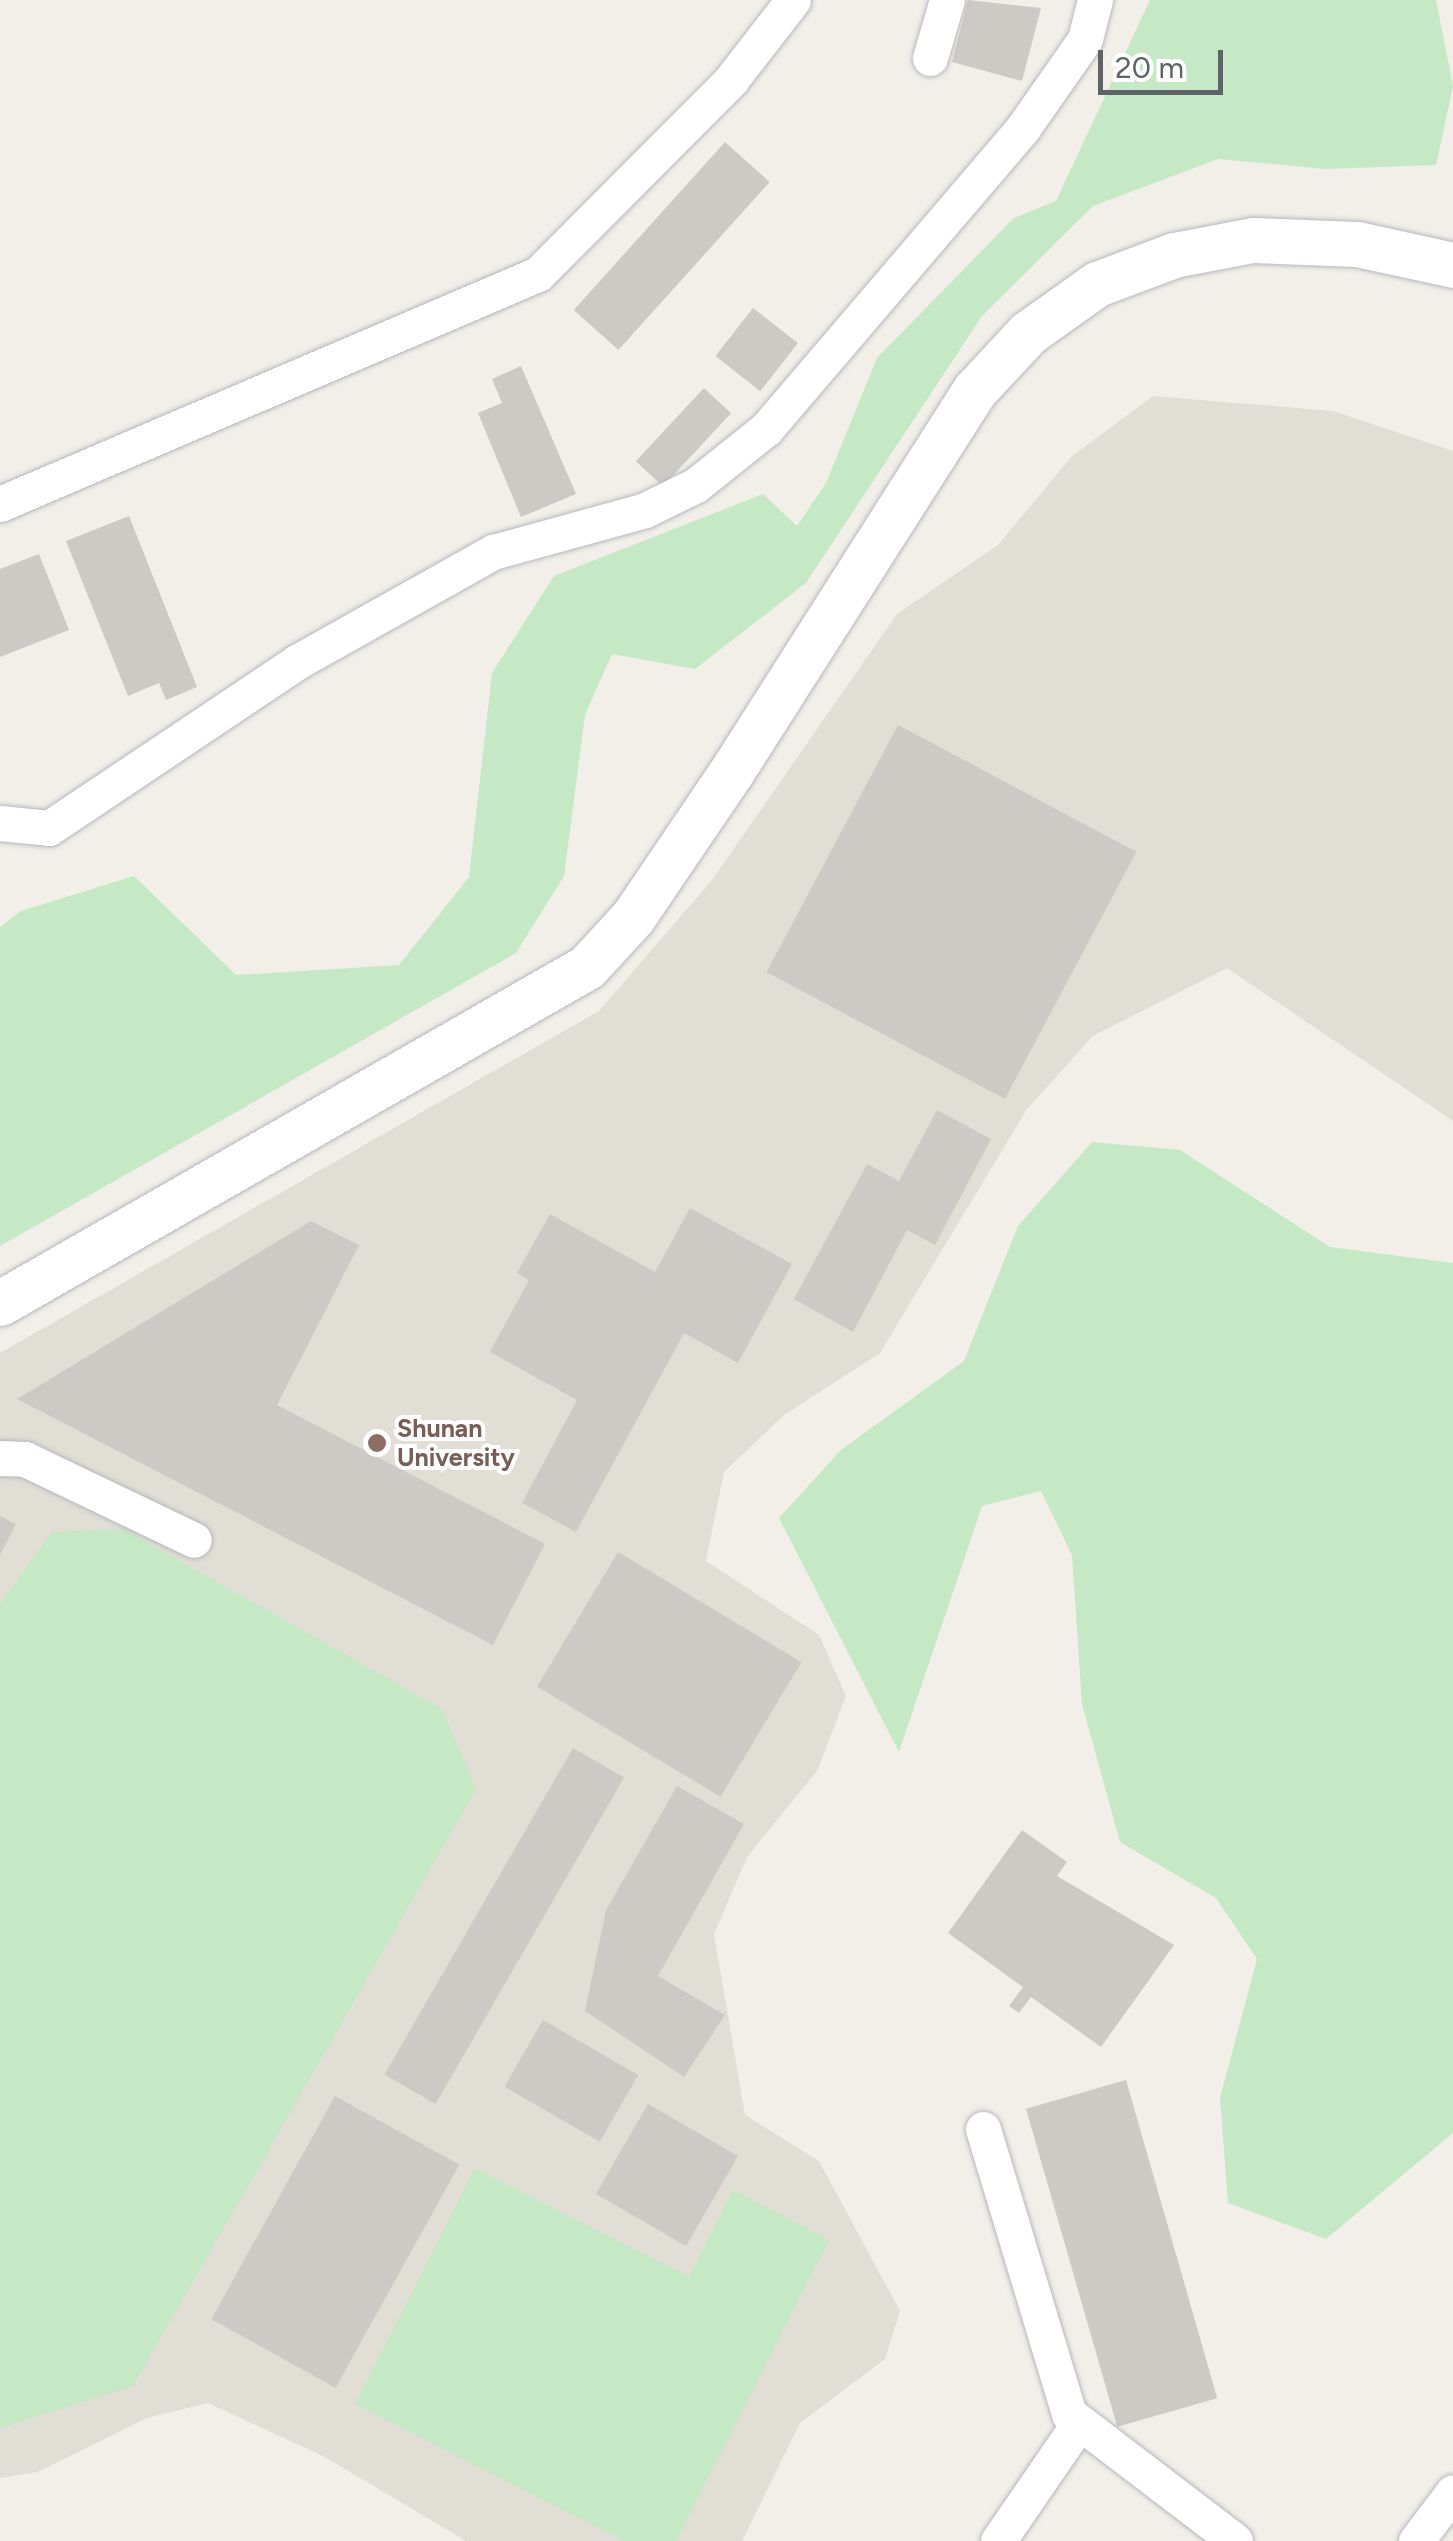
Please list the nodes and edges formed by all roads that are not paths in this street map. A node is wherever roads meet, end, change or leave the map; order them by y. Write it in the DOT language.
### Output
graph roads {
  1 [pos="794,0"];
  2 [pos="947,0"];
  3 [pos="1095,0"];
  4 [pos="930,58"];
  5 [pos="1453,265"];
  6 [pos="0,504"];
  7 [pos="0,823"];
  8 [pos="0,1303"];
  9 [pos="0,1458"];
  10 [pos="194,1540"];
  11 [pos="984,2129"];
  12 [pos="1079,2423"];
  13 [pos="1453,2492"];
  14 [pos="998,2541"];
  15 [pos="1235,2541"];
  16 [pos="1416,2541"];
  1 -- 6 [label="street"];
  2 -- 4 [label="street"];
  3 -- 7 [label="street"];
  5 -- 8 [label="street"];
  9 -- 10 [label="street"];
  11 -- 12 [label="street"];
  12 -- 14 [label="street"];
  12 -- 15 [label="street"];
  13 -- 16 [label="street"];
}
